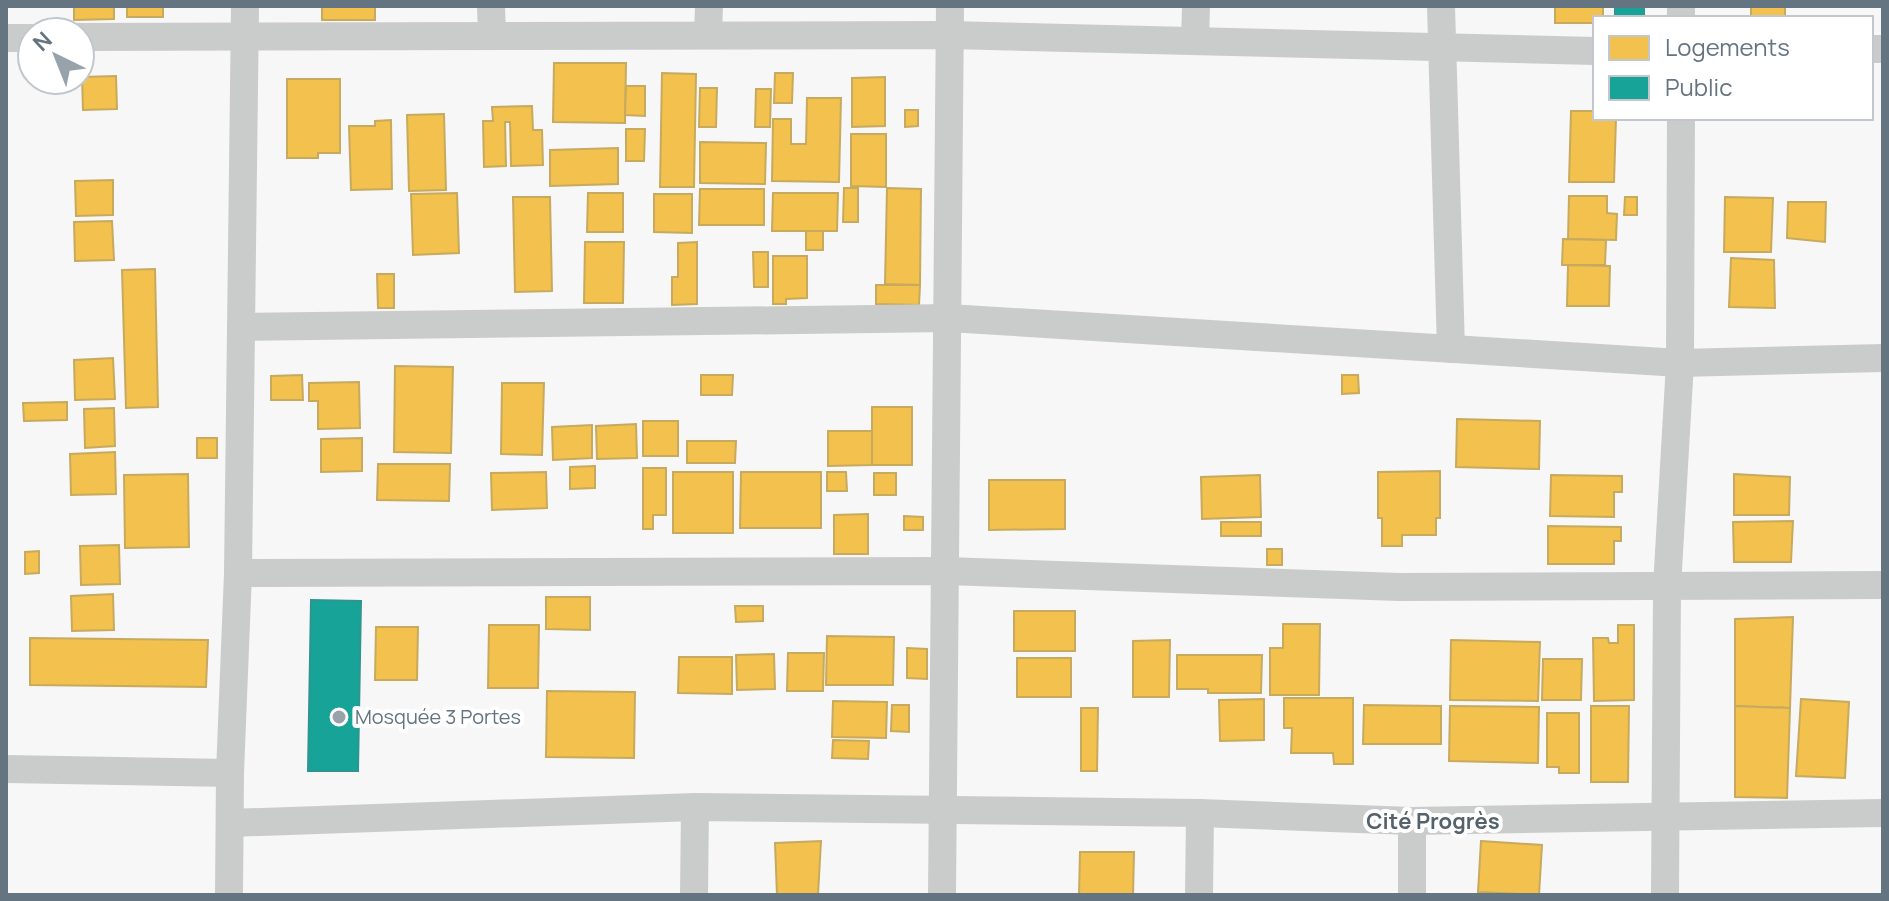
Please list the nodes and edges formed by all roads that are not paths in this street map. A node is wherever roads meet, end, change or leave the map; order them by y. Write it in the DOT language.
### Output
graph roads {
  1 [pos="245,6"];
  2 [pos="491,6"];
  3 [pos="709,6"];
  4 [pos="950,6"];
  5 [pos="1196,6"];
  6 [pos="1441,6"];
  7 [pos="246,35"];
  8 [pos="492,35"];
  9 [pos="708,35"];
  10 [pos="950,35"];
  11 [pos="96,37"];
  12 [pos="1195,41"];
  13 [pos="1441,47"];
  14 [pos="1593,51"];
  15 [pos="1681,120"];
  16 [pos="949,318"];
  17 [pos="241,327"];
  18 [pos="1451,349"];
  19 [pos="1883,358"];
  20 [pos="1680,363"];
  21 [pos="946,571"];
  22 [pos="238,573"];
  23 [pos="1883,585"];
  24 [pos="1667,587"];
  25 [pos="6,769"];
  26 [pos="230,773"];
  27 [pos="695,807"];
  28 [pos="943,808"];
  29 [pos="1200,813"];
  30 [pos="1883,813"];
  31 [pos="1664,816"];
  32 [pos="1412,821"];
  33 [pos="230,823"];
  34 [pos="229,895"];
  35 [pos="694,895"];
  36 [pos="942,895"];
  37 [pos="1199,895"];
  38 [pos="1412,895"];
  39 [pos="1665,895"];
  1 -- 7 [label="street"];
  2 -- 8 [label="street"];
  3 -- 9 [label="street"];
  4 -- 10 [label="street"];
  5 -- 12 [label="street"];
  6 -- 13 [label="street"];
  7 -- 8 [label="street"];
  7 -- 11 [label="street"];
  7 -- 17 [label="street"];
  8 -- 9 [label="street"];
  9 -- 10 [label="street"];
  10 -- 12 [label="street"];
  10 -- 16 [label="street"];
  12 -- 13 [label="street"];
  13 -- 14 [label="street"];
  13 -- 18 [label="street"];
  15 -- 20 [label="street"];
  16 -- 17 [label="street"];
  16 -- 18 [label="street"];
  16 -- 21 [label="street"];
  17 -- 22 [label="street"];
  18 -- 20 [label="street"];
  19 -- 20 [label="street"];
  20 -- 24 [label="street"];
  21 -- 22 [label="street"];
  21 -- 24 [label="street"];
  21 -- 28 [label="street"];
  22 -- 26 [label="street"];
  23 -- 24 [label="street"];
  24 -- 31 [label="street"];
  25 -- 26 [label="street"];
  26 -- 33 [label="street"];
  27 -- 28 [label="street"];
  27 -- 33 [label="street"];
  27 -- 35 [label="street"];
  28 -- 29 [label="street"];
  28 -- 36 [label="street"];
  29 -- 32 [label="street"];
  29 -- 37 [label="street"];
  30 -- 31 [label="street"];
  31 -- 32 [label="street"];
  31 -- 39 [label="street"];
  32 -- 38 [label="street"];
  33 -- 34 [label="street"];
}
